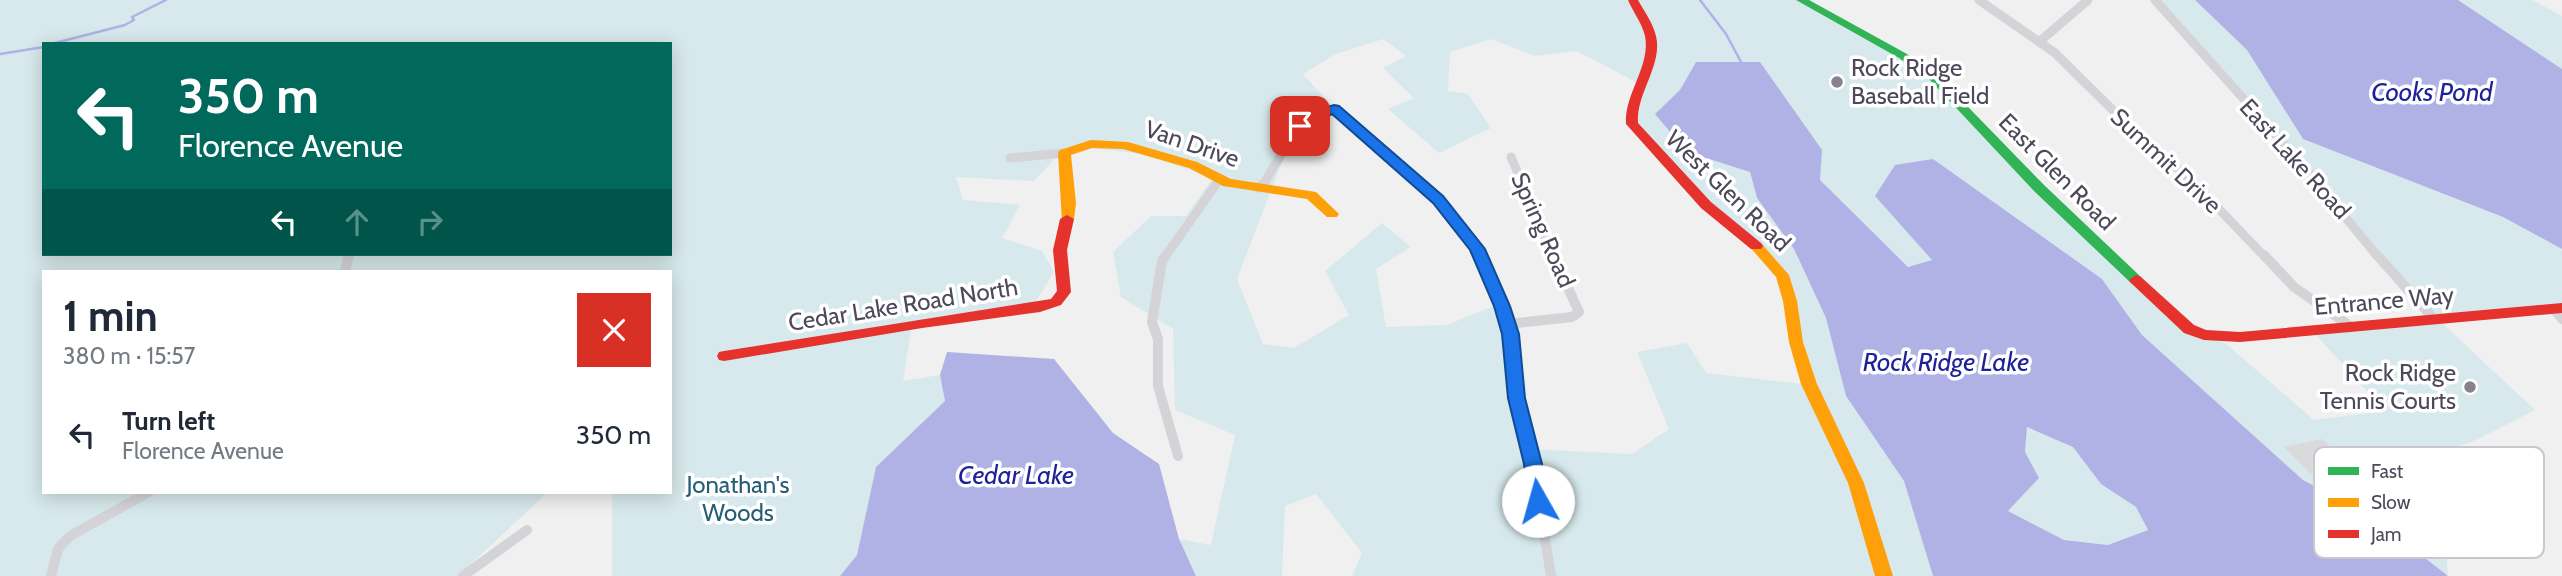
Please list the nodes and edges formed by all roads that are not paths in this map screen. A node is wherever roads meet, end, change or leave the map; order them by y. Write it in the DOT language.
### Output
graph roads {
  1 [pos="1633,0"];
  2 [pos="1801,0"];
  3 [pos="1979,0"];
  4 [pos="2088,0"];
  5 [pos="2155,0"];
  6 [pos="2039,42"];
  7 [pos="1064,153"];
  8 [pos="1511,157"];
  9 [pos="1010,158"];
  10 [pos="1219,180"];
  11 [pos="1258,188"];
  12 [pos="1332,214"];
  13 [pos="2559,312"];
  14 [pos="2433,318"];
  15 [pos="1507,324"];
  16 [pos="2350,326"];
  17 [pos="2209,336"];
  18 [pos="724,356"];
  19 [pos="1178,456"];
  20 [pos="145,494"];
  21 [pos="527,530"];
  22 [pos="51,576"];
  23 [pos="463,576"];
  24 [pos="1551,576"];
  25 [pos="1884,576"];
  1 -- 25 [label="street, West Glen Road"];
  2 -- 17 [label="street, East Glen Road"];
  3 -- 6 [label="street, Summit Drive"];
  4 -- 6 [label="street"];
  5 -- 14 [label="street, East Lake Road"];
  6 -- 16 [label="street, Summit Drive"];
  7 -- 9 [label="street"];
  7 -- 10 [label="street, Van Drive"];
  7 -- 18 [label="street, Cedar Lake Road North"];
  8 -- 15 [label="street, Spring Road"];
  10 -- 11 [label="street, Van Drive"];
  10 -- 19 [label="street"];
  11 -- 12 [label="street, Van Drive"];
  11 -- 15 [label="street"];
  13 -- 14 [label="street, Entrance Way"];
  14 -- 16 [label="street, Entrance Way"];
  15 -- 24 [label="street"];
  16 -- 17 [label="street, Entrance Way"];
  20 -- 22 [label="street"];
  21 -- 23 [label="street"];
}
